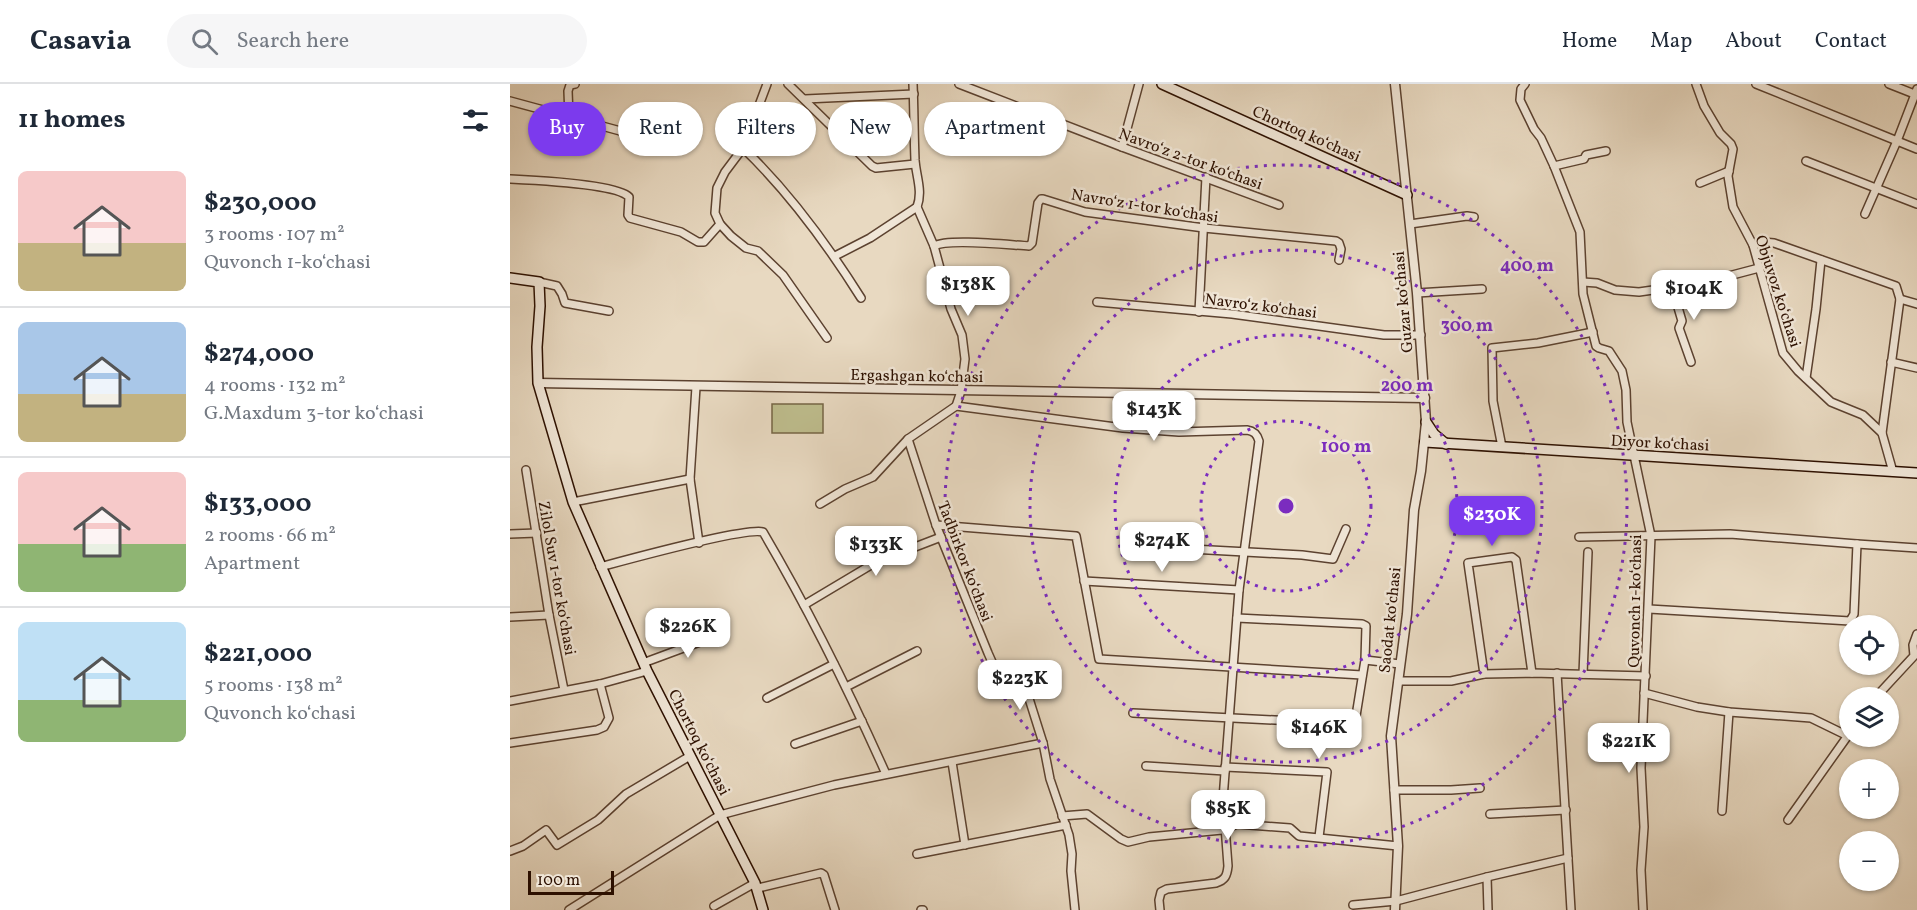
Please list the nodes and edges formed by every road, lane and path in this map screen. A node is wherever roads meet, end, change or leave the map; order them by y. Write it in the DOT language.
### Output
graph roads {
  1 [pos="575,84"];
  2 [pos="767,84"];
  3 [pos="788,84"];
  4 [pos="913,84"];
  5 [pos="959,84"];
  6 [pos="1139,84"];
  7 [pos="1162,84"];
  8 [pos="1395,84"];
  9 [pos="1525,84"];
  10 [pos="1696,84"];
  11 [pos="1756,84"];
  12 [pos="1888,84"];
  13 [pos="1916,93"];
  14 [pos="914,94"];
  15 [pos="805,99"];
  16 [pos="510,101"];
  17 [pos="568,102"];
  18 [pos="760,102"];
  19 [pos="528,106"];
  20 [pos="1898,141"];
  21 [pos="1122,147"];
  22 [pos="1917,149"];
  23 [pos="1606,151"];
  24 [pos="737,156"];
  25 [pos="751,156"];
  26 [pos="1806,161"];
  27 [pos="915,164"];
  28 [pos="1554,166"];
  29 [pos="1729,171"];
  30 [pos="1206,177"];
  31 [pos="510,179"];
  32 [pos="1700,183"];
  33 [pos="1876,188"];
  34 [pos="1407,195"];
  35 [pos="1917,204"];
  36 [pos="1279,205"];
  37 [pos="917,207"];
  38 [pos="1865,214"];
  39 [pos="1474,218"];
  40 [pos="720,224"];
  41 [pos="1410,225"];
  42 [pos="1204,228"];
  43 [pos="934,246"];
  44 [pos="1753,246"];
  45 [pos="835,256"];
  46 [pos="1340,260"];
  47 [pos="1821,260"];
  48 [pos="1759,268"];
  49 [pos="510,278"];
  50 [pos="539,282"];
  51 [pos="1583,282"];
  52 [pos="1672,287"];
  53 [pos="1482,289"];
  54 [pos="1417,293"];
  55 [pos="861,298"];
  56 [pos="1900,299"];
  57 [pos="1097,302"];
  58 [pos="1917,304"];
  59 [pos="609,311"];
  60 [pos="1199,312"];
  61 [pos="1593,332"];
  62 [pos="1421,335"];
  63 [pos="827,338"];
  64 [pos="1691,362"];
  65 [pos="1891,362"];
  66 [pos="1917,368"];
  67 [pos="1806,378"];
  68 [pos="538,383"];
  69 [pos="696,387"];
  70 [pos="961,391"];
  71 [pos="1425,398"];
  72 [pos="956,406"];
  73 [pos="1426,422"];
  74 [pos="1882,434"];
  75 [pos="908,439"];
  76 [pos="1425,442"];
  77 [pos="1446,444"];
  78 [pos="1502,447"];
  79 [pos="1634,456"];
  80 [pos="526,470"];
  81 [pos="1893,472"];
  82 [pos="1917,473"];
  83 [pos="690,479"];
  84 [pos="573,502"];
  85 [pos="820,504"];
  86 [pos="936,525"];
  87 [pos="1346,530"];
  88 [pos="537,533"];
  89 [pos="510,534"];
  90 [pos="1651,536"];
  91 [pos="941,537"];
  92 [pos="1579,537"];
  93 [pos="699,543"];
  94 [pos="1857,544"];
  95 [pos="1154,547"];
  96 [pos="1917,548"];
  97 [pos="1244,551"];
  98 [pos="1588,552"];
  99 [pos="600,567"];
  100 [pos="1084,581"];
  101 [pos="1239,590"];
  102 [pos="804,605"];
  103 [pos="1649,609"];
  104 [pos="549,615"];
  105 [pos="510,617"];
  106 [pos="1237,618"];
  107 [pos="724,633"];
  108 [pos="1917,634"];
  109 [pos="917,651"];
  110 [pos="1914,656"];
  111 [pos="1365,660"];
  112 [pos="834,664"];
  113 [pos="1400,664"];
  114 [pos="1917,664"];
  115 [pos="645,667"];
  116 [pos="1234,668"];
  117 [pos="1532,673"];
  118 [pos="1557,673"];
  119 [pos="1484,674"];
  120 [pos="1583,674"];
  121 [pos="1362,675"];
  122 [pos="1646,676"];
  123 [pos="1398,681"];
  124 [pos="600,684"];
  125 [pos="846,687"];
  126 [pos="1885,687"];
  127 [pos="564,690"];
  128 [pos="1644,693"];
  129 [pos="766,698"];
  130 [pos="510,701"];
  131 [pos="1729,712"];
  132 [pos="1133,713"];
  133 [pos="1230,717"];
  134 [pos="862,721"];
  135 [pos="1839,731"];
  136 [pos="1042,742"];
  137 [pos="510,743"];
  138 [pos="795,744"];
  139 [pos="1840,747"];
  140 [pos="690,756"];
  141 [pos="952,762"];
  142 [pos="1146,766"];
  143 [pos="1225,769"];
  144 [pos="886,774"];
  145 [pos="1480,788"];
  146 [pos="1394,790"];
  147 [pos="1566,810"];
  148 [pos="1722,811"];
  149 [pos="1490,814"];
  150 [pos="720,815"];
  151 [pos="1062,816"];
  152 [pos="1788,820"];
  153 [pos="1066,825"];
  154 [pos="1225,829"];
  155 [pos="1319,837"];
  156 [pos="965,845"];
  157 [pos="1398,846"];
  158 [pos="510,851"];
  159 [pos="917,854"];
  160 [pos="1568,858"];
  161 [pos="1487,877"];
  162 [pos="757,886"];
  163 [pos="1396,905"];
  164 [pos="714,906"];
  165 [pos="1353,906"];
  166 [pos="568,910"];
  167 [pos="764,910"];
  168 [pos="835,910"];
  169 [pos="1075,910"];
  170 [pos="1160,910"];
  171 [pos="1488,910"];
  172 [pos="1571,910"];
  173 [pos="1643,910"];
  1 -- 17 [label="street"];
  2 -- 18 [label="street"];
  3 -- 15 [label="street"];
  4 -- 14 [label="street"];
  5 -- 21 [label="street, Navroʻz 2-tor koʻchasi"];
  6 -- 21 [label="street"];
  7 -- 34 [label="main road, Chortoq koʻchasi"];
  8 -- 34 [label="street, Guzar koʻchasi"];
  9 -- 28 [label="street"];
  10 -- 29 [label="street, Objuvoz koʻchasi"];
  11 -- 20 [label="street"];
  12 -- 13 [label="street"];
  13 -- 20 [label="street"];
  14 -- 15 [label="street"];
  14 -- 27 [label="street"];
  15 -- 27 [label="street"];
  16 -- 19 [label="street"];
  20 -- 22 [label="street"];
  20 -- 33 [label="street"];
  21 -- 30 [label="street, Navroʻz 2-tor koʻchasi"];
  23 -- 28 [label="street"];
  24 -- 40 [label="street"];
  25 -- 45 [label="street"];
  26 -- 33 [label="street"];
  27 -- 37 [label="street"];
  28 -- 51 [label="street"];
  29 -- 32 [label="street"];
  29 -- 44 [label="street, Objuvoz koʻchasi"];
  30 -- 36 [label="street, Navroʻz 2-tor koʻchasi"];
  30 -- 42 [label="street"];
  31 -- 40 [label="street"];
  33 -- 35 [label="street"];
  33 -- 38 [label="street"];
  34 -- 41 [label="street, Guzar koʻchasi"];
  37 -- 43 [label="street"];
  37 -- 45 [label="street"];
  39 -- 41 [label="street"];
  40 -- 63 [label="street"];
  41 -- 54 [label="street, Guzar koʻchasi"];
  42 -- 43 [label="street, Navroʻz 1-tor koʻchasi"];
  42 -- 46 [label="street, Navroʻz 1-tor koʻchasi"];
  42 -- 60 [label="street"];
  43 -- 70 [label="street"];
  44 -- 47 [label="street"];
  44 -- 48 [label="street, Objuvoz koʻchasi"];
  45 -- 55 [label="street"];
  47 -- 56 [label="street"];
  47 -- 67 [label="street"];
  48 -- 52 [label="street"];
  48 -- 67 [label="street, Objuvoz koʻchasi"];
  49 -- 50 [label="main road"];
  50 -- 59 [label="street"];
  50 -- 68 [label="main road"];
  51 -- 52 [label="street"];
  51 -- 61 [label="street"];
  52 -- 64 [label="street"];
  53 -- 54 [label="street"];
  54 -- 62 [label="street, Guzar koʻchasi"];
  56 -- 58 [label="street"];
  56 -- 65 [label="street"];
  57 -- 60 [label="street, Navroʻz koʻchasi"];
  60 -- 62 [label="street, Navroʻz koʻchasi"];
  61 -- 78 [label="street"];
  61 -- 79 [label="street, Quvonch 1-koʻchasi"];
  62 -- 71 [label="street, Guzar koʻchasi"];
  65 -- 66 [label="street"];
  65 -- 74 [label="street"];
  67 -- 74 [label="street, Objuvoz koʻchasi"];
  68 -- 69 [label="street, Ergashgan koʻchasi"];
  68 -- 84 [label="main road, Chortoq koʻchasi"];
  69 -- 70 [label="street, Ergashgan koʻchasi"];
  69 -- 83 [label="street"];
  70 -- 71 [label="street, Ergashgan koʻchasi"];
  70 -- 72 [label="street"];
  71 -- 73 [label="street, Guzar koʻchasi"];
  72 -- 75 [label="street"];
  72 -- 97 [label="street"];
  73 -- 76 [label="street, Guzar koʻchasi"];
  73 -- 77 [label="main road"];
  74 -- 81 [label="street"];
  75 -- 85 [label="street"];
  75 -- 86 [label="street, Tadbirkor koʻchasi"];
  76 -- 77 [label="main road, Diyor koʻchasi"];
  76 -- 113 [label="street, Saodat koʻchasi"];
  77 -- 78 [label="main road, Diyor koʻchasi"];
  78 -- 79 [label="main road, Diyor koʻchasi"];
  79 -- 81 [label="main road, Diyor koʻchasi"];
  79 -- 90 [label="street, Quvonch 1-koʻchasi"];
  80 -- 88 [label="street, Zilol Suv 1-tor koʻchasi"];
  81 -- 82 [label="main road, Diyor koʻchasi"];
  83 -- 84 [label="street"];
  83 -- 93 [label="street"];
  84 -- 99 [label="main road, Chortoq koʻchasi"];
  86 -- 91 [label="street, Tadbirkor koʻchasi"];
  86 -- 100 [label="street"];
  87 -- 97 [label="street"];
  88 -- 89 [label="street"];
  88 -- 104 [label="street, Zilol Suv 1-tor koʻchasi"];
  90 -- 92 [label="street"];
  90 -- 94 [label="street"];
  90 -- 103 [label="street, Quvonch 1-koʻchasi"];
  91 -- 102 [label="street"];
  91 -- 136 [label="street, Tadbirkor koʻchasi"];
  93 -- 99 [label="street"];
  93 -- 102 [label="street"];
  94 -- 96 [label="street"];
  94 -- 103 [label="street"];
  95 -- 97 [label="street"];
  97 -- 101 [label="street"];
  98 -- 120 [label="street"];
  99 -- 115 [label="main road, Chortoq koʻchasi"];
  100 -- 101 [label="street"];
  100 -- 116 [label="street"];
  101 -- 106 [label="street"];
  102 -- 112 [label="street"];
  103 -- 122 [label="street, Quvonch 1-koʻchasi"];
  104 -- 105 [label="street"];
  104 -- 127 [label="street, Zilol Suv 1-tor koʻchasi"];
  106 -- 111 [label="street"];
  106 -- 116 [label="street"];
  107 -- 115 [label="street"];
  108 -- 110 [label="street"];
  109 -- 125 [label="street"];
  110 -- 114 [label="street"];
  110 -- 126 [label="street"];
  111 -- 113 [label="street"];
  111 -- 121 [label="street"];
  112 -- 125 [label="street"];
  112 -- 129 [label="street"];
  113 -- 123 [label="street, Saodat koʻchasi"];
  115 -- 124 [label="street"];
  115 -- 140 [label="main road, Chortoq koʻchasi"];
  116 -- 121 [label="street"];
  116 -- 133 [label="street"];
  117 -- 118 [label="street, Quvonch 1-koʻchasi"];
  117 -- 119 [label="street, Quvonch 1-koʻchasi"];
  117 -- 119 [label="street"];
  118 -- 120 [label="street, Quvonch 1-koʻchasi"];
  118 -- 147 [label="street"];
  119 -- 123 [label="street, Quvonch 1-koʻchasi"];
  120 -- 122 [label="street, Quvonch 1-koʻchasi"];
  121 -- 133 [label="street"];
  122 -- 128 [label="street, Quvonch 1-koʻchasi"];
  123 -- 146 [label="street, Saodat koʻchasi"];
  124 -- 127 [label="street"];
  124 -- 137 [label="street"];
  125 -- 134 [label="street"];
  127 -- 130 [label="street"];
  128 -- 131 [label="street"];
  128 -- 173 [label="street, Quvonch 1-koʻchasi"];
  131 -- 135 [label="street"];
  131 -- 148 [label="street"];
  132 -- 133 [label="street"];
  133 -- 143 [label="street"];
  134 -- 138 [label="street"];
  134 -- 144 [label="street"];
  136 -- 141 [label="street"];
  136 -- 151 [label="street, Tadbirkor koʻchasi"];
  139 -- 152 [label="street"];
  140 -- 150 [label="main road, Chortoq koʻchasi"];
  140 -- 158 [label="street"];
  141 -- 144 [label="street"];
  141 -- 156 [label="street"];
  142 -- 143 [label="street"];
  143 -- 154 [label="street"];
  143 -- 155 [label="street"];
  144 -- 150 [label="street"];
  145 -- 146 [label="street"];
  146 -- 157 [label="street, Saodat koʻchasi"];
  147 -- 149 [label="street"];
  147 -- 160 [label="street"];
  150 -- 162 [label="main road, Chortoq koʻchasi"];
  150 -- 166 [label="street"];
  151 -- 153 [label="street, Tadbirkor koʻchasi"];
  151 -- 154 [label="street"];
  153 -- 156 [label="street"];
  153 -- 169 [label="street, Tadbirkor koʻchasi"];
  154 -- 155 [label="street"];
  154 -- 170 [label="street"];
  155 -- 157 [label="street"];
  156 -- 159 [label="street"];
  157 -- 163 [label="street, Saodat koʻchasi"];
  160 -- 161 [label="street"];
  160 -- 172 [label="street"];
  161 -- 163 [label="street"];
  161 -- 171 [label="street"];
  162 -- 164 [label="street"];
  162 -- 167 [label="main road, Chortoq koʻchasi"];
  162 -- 168 [label="street"];
  163 -- 165 [label="street"];
}
